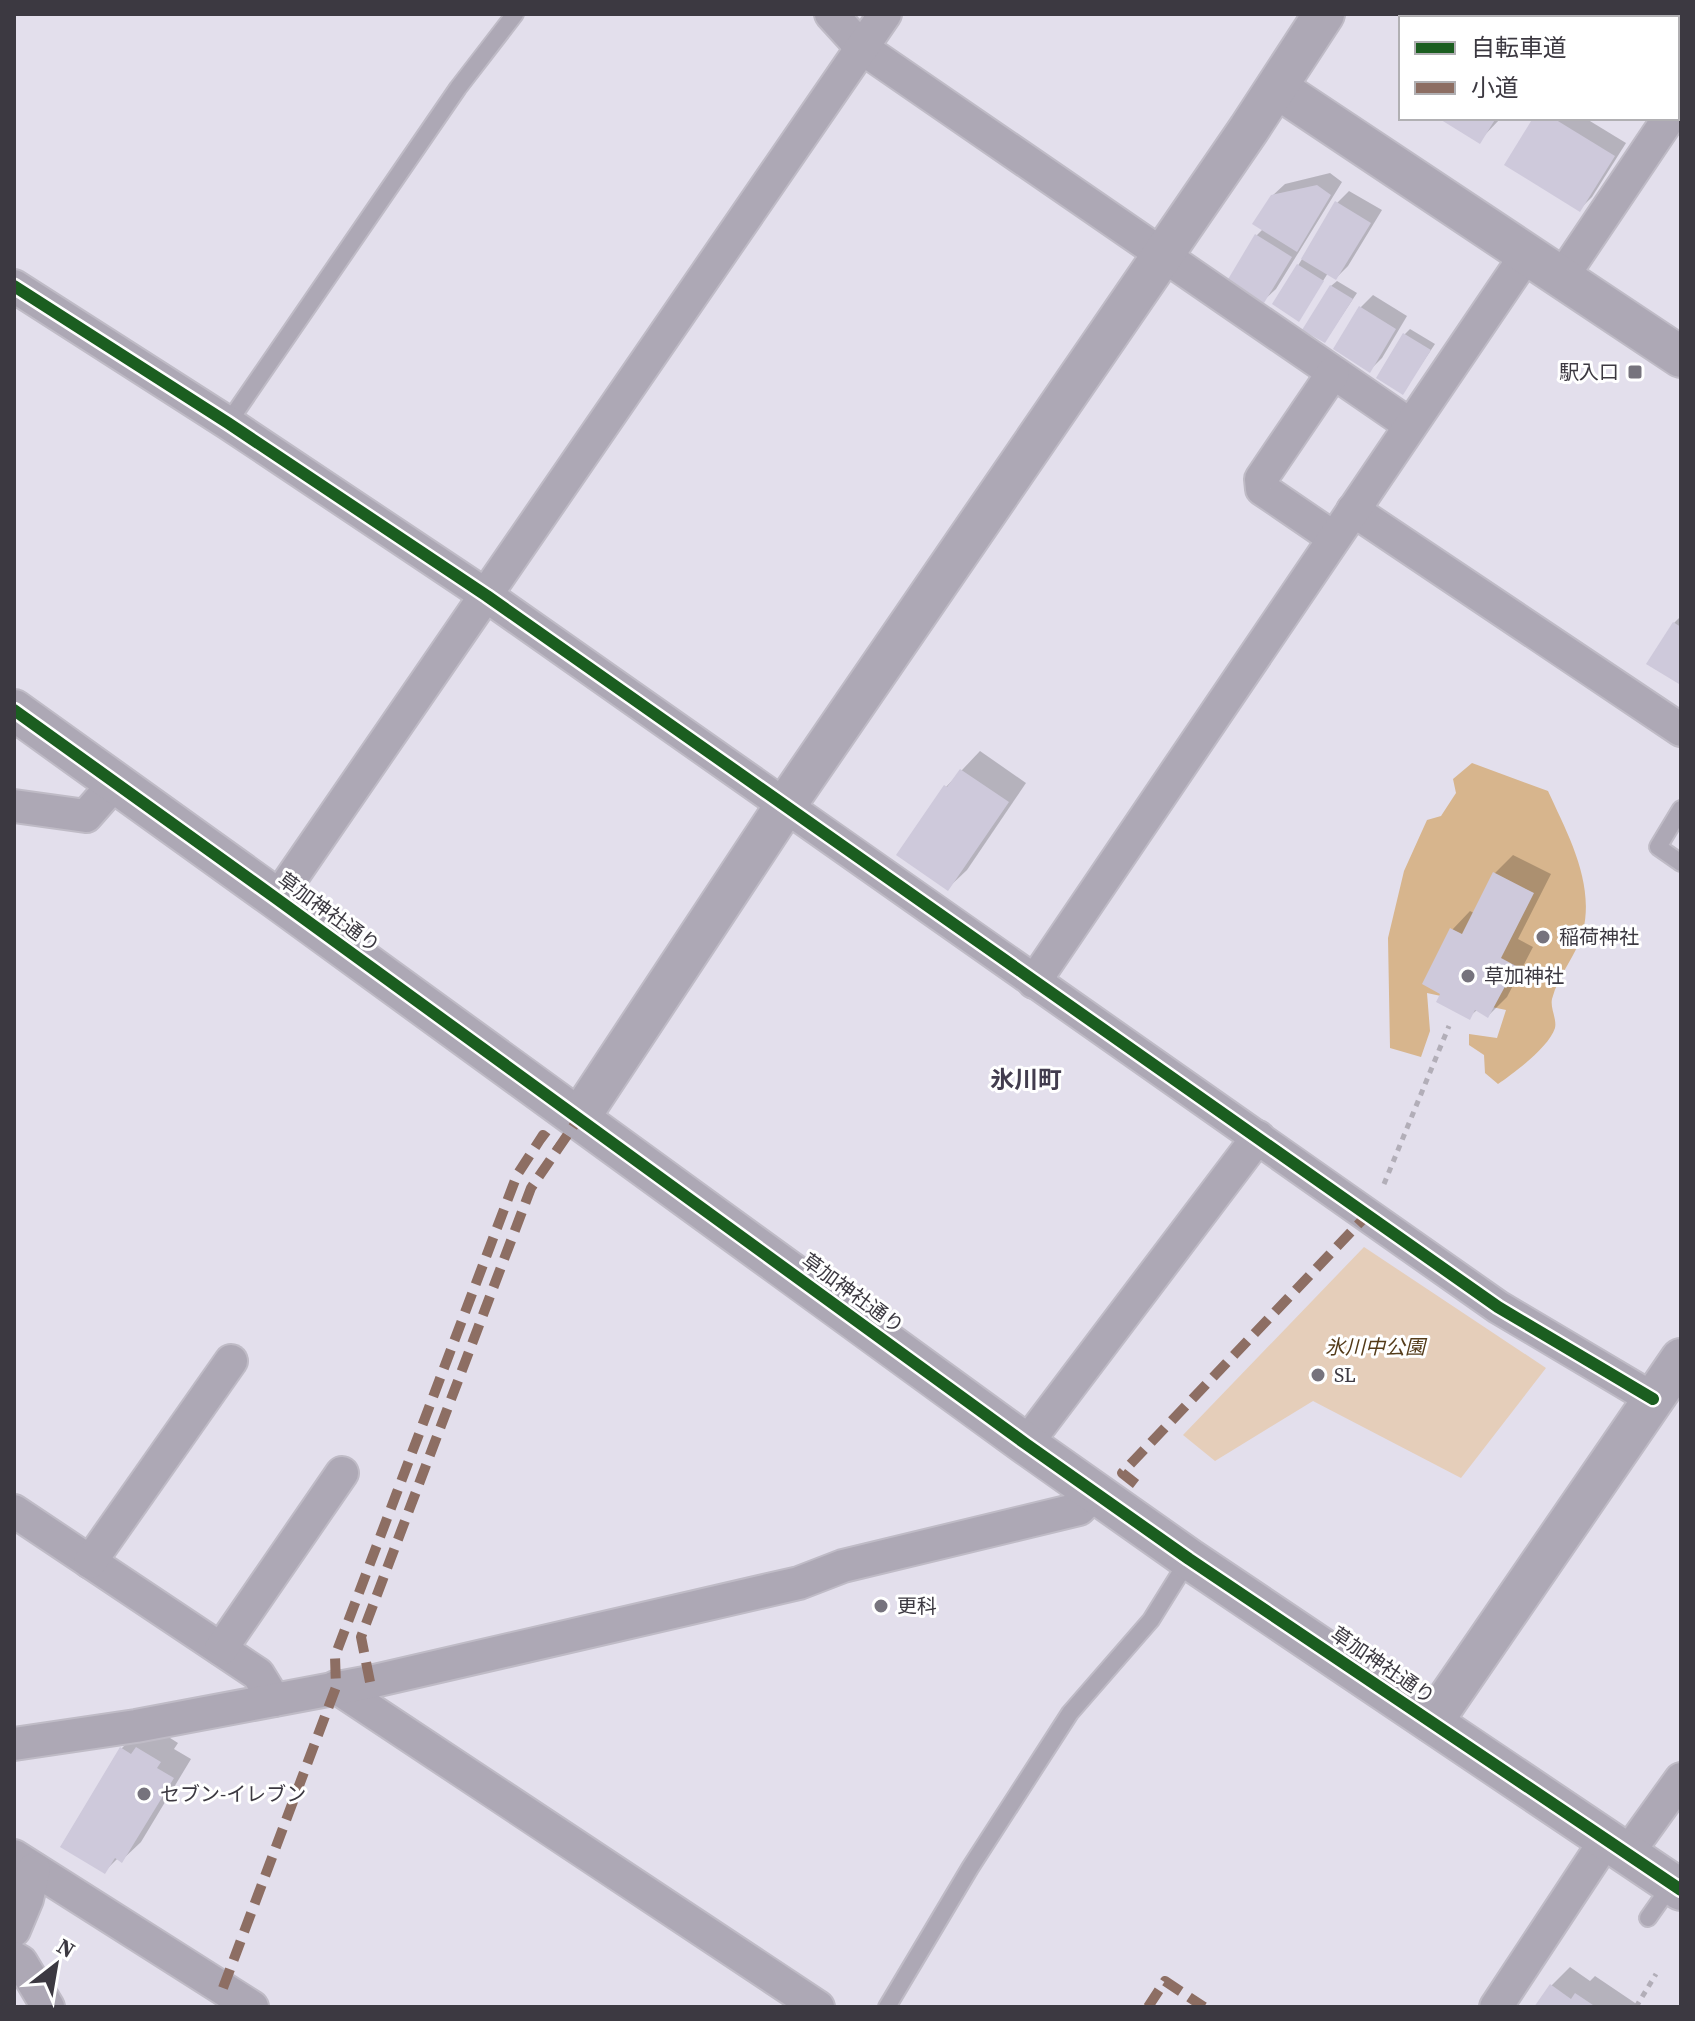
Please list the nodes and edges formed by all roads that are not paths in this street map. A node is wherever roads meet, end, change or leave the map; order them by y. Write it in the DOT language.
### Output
graph roads {
  1 [pos="515,14"];
  2 [pos="831,14"];
  3 [pos="885,14"];
  4 [pos="1324,14"];
  5 [pos="862,48"];
  6 [pos="1277,88"];
  7 [pos="1668,120"];
  8 [pos="1527,254"];
  9 [pos="1162,255"];
  10 [pos="1562,277"];
  11 [pos="14,286"];
  12 [pos="1681,357"];
  13 [pos="1333,373"];
  14 [pos="228,423"];
  15 [pos="1410,425"];
  16 [pos="1353,510"];
  17 [pos="1334,538"];
  18 [pos="487,596"];
  19 [pos="14,710"];
  20 [pos="1681,730"];
  21 [pos="115,783"];
  22 [pos="14,806"];
  23 [pos="785,806"];
  24 [pos="1681,809"];
  25 [pos="1681,863"];
  26 [pos="277,899"];
  27 [pos="1034,982"];
  28 [pos="579,1118"];
  29 [pos="1258,1137"];
  30 [pos="231,1361"];
  31 [pos="1669,1386"];
  32 [pos="1026,1444"];
  33 [pos="342,1473"];
  34 [pos="1096,1492"];
  35 [pos="14,1511"];
  36 [pos="1189,1559"];
  37 [pos="90,1562"];
  38 [pos="221,1649"];
  39 [pos="336,1687"];
  40 [pos="274,1700"];
  41 [pos="1432,1722"];
  42 [pos="14,1744"];
  43 [pos="1681,1779"];
  44 [pos="1617,1847"];
  45 [pos="24,1862"];
  46 [pos="1676,1887"];
  47 [pos="1648,1918"];
  48 [pos="14,1930"];
  49 [pos="14,1958"];
  50 [pos="219,1997"];
  51 [pos="48,2007"];
  52 [pos="252,2007"];
  53 [pos="818,2007"];
  54 [pos="887,2007"];
  55 [pos="1496,2007"];
  1 -- 14 [label="lane"];
  2 -- 5 [label="street"];
  3 -- 5 [label="street"];
  4 -- 6 [label="street"];
  5 -- 9 [label="street"];
  5 -- 18 [label="street"];
  6 -- 8 [label="street"];
  6 -- 9 [label="street"];
  7 -- 10 [label="street"];
  8 -- 10 [label="street"];
  8 -- 15 [label="street"];
  9 -- 13 [label="street"];
  9 -- 23 [label="street"];
  10 -- 12 [label="street"];
  11 -- 14 [label="street"];
  13 -- 15 [label="street"];
  13 -- 17 [label="street"];
  14 -- 18 [label="street"];
  15 -- 16 [label="street"];
  16 -- 17 [label="street"];
  16 -- 20 [label="street"];
  17 -- 27 [label="street"];
  18 -- 23 [label="street"];
  18 -- 26 [label="street"];
  19 -- 21 [label="street, 草加神社通り"];
  21 -- 22 [label="street"];
  21 -- 26 [label="street, 草加神社通り"];
  23 -- 27 [label="street"];
  23 -- 28 [label="street"];
  24 -- 25 [label="lane"];
  26 -- 28 [label="street, 草加神社通り"];
  27 -- 29 [label="street"];
  28 -- 32 [label="street, 草加神社通り"];
  29 -- 31 [label="street"];
  29 -- 32 [label="street"];
  30 -- 37 [label="street"];
  31 -- 41 [label="street"];
  32 -- 34 [label="street, 草加神社通り"];
  33 -- 38 [label="street"];
  34 -- 36 [label="street, 草加神社通り"];
  34 -- 39 [label="street"];
  35 -- 37 [label="street"];
  36 -- 41 [label="street, 草加神社通り"];
  36 -- 54 [label="lane"];
  37 -- 38 [label="street"];
  38 -- 40 [label="street"];
  39 -- 40 [label="street"];
  39 -- 53 [label="street"];
  40 -- 42 [label="street"];
  41 -- 44 [label="street, 草加神社通り"];
  43 -- 44 [label="street"];
  44 -- 46 [label="street, 草加神社通り"];
  44 -- 55 [label="street"];
  45 -- 48 [label="street"];
  45 -- 50 [label="street"];
  46 -- 47 [label="lane"];
  49 -- 51 [label="street"];
  50 -- 52 [label="street"];
}
